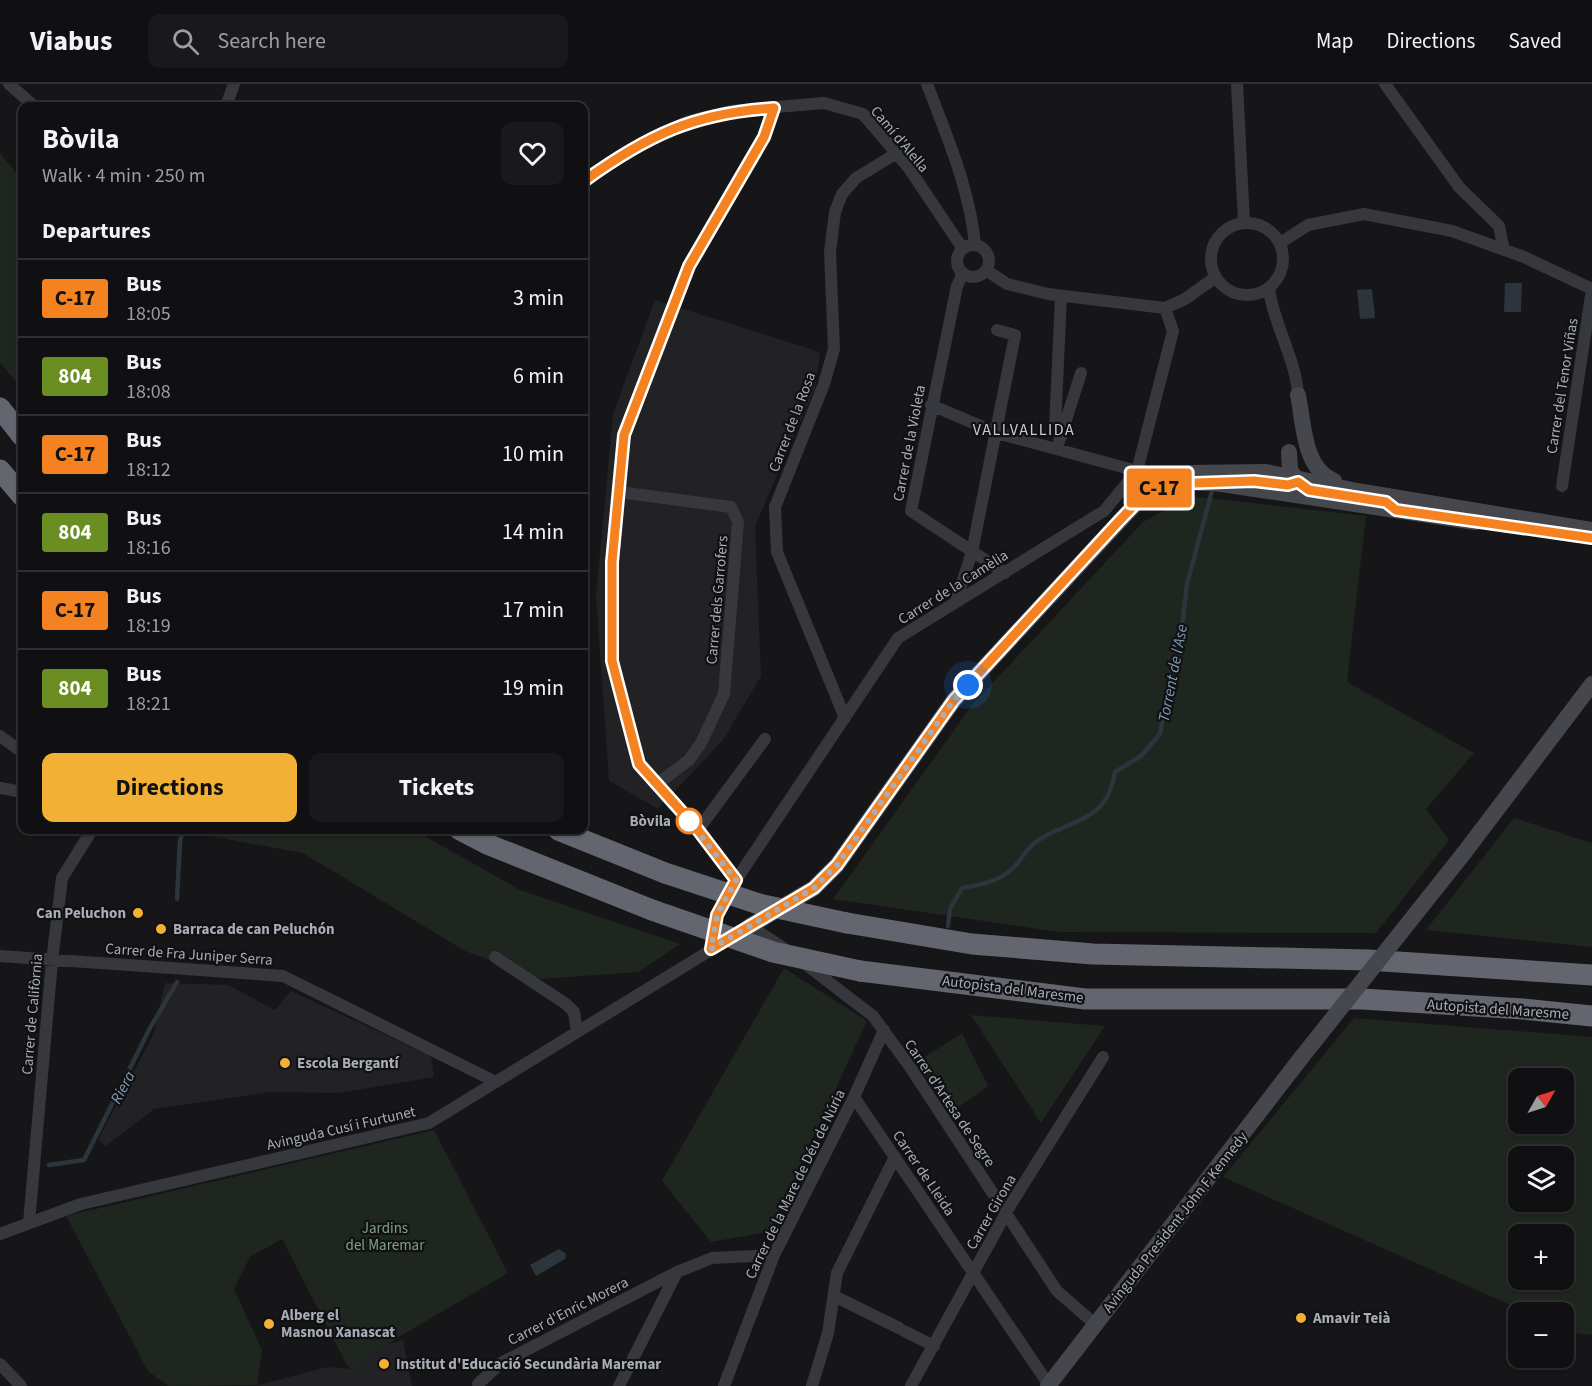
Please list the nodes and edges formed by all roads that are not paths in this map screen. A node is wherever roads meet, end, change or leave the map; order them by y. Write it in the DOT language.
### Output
graph roads {
  1 [pos="9,84"];
  2 [pos="234,84"];
  3 [pos="927,84"];
  4 [pos="1237,84"];
  5 [pos="1385,84"];
  6 [pos="29,102"];
  7 [pos="227,102"];
  8 [pos="774,108"];
  9 [pos="897,153"];
  10 [pos="588,178"];
  11 [pos="1244,222"];
  12 [pos="1280,243"];
  13 [pos="969,247"];
  14 [pos="1504,250"];
  15 [pos="986,270"];
  16 [pos="963,273"];
  17 [pos="1216,277"];
  18 [pos="1269,288"];
  19 [pos="1592,289"];
  20 [pos="1061,296"];
  21 [pos="1165,308"];
  22 [pos="997,330"];
  23 [pos="1081,372"];
  24 [pos="1057,382"];
  25 [pos="1075,391"];
  26 [pos="1298,395"];
  27 [pos="931,405"];
  28 [pos="0,408"];
  29 [pos="1296,422"];
  30 [pos="18,430"];
  31 [pos="997,433"];
  32 [pos="1059,443"];
  33 [pos="1288,452"];
  34 [pos="1310,454"];
  35 [pos="0,470"];
  36 [pos="1137,471"];
  37 [pos="1266,472"];
  38 [pos="1298,478"];
  39 [pos="1215,483"];
  40 [pos="1167,484"];
  41 [pos="1562,486"];
  42 [pos="1357,490"];
  43 [pos="18,491"];
  44 [pos="619,492"];
  45 [pos="1396,510"];
  46 [pos="1592,530"];
  47 [pos="1592,538"];
  48 [pos="972,552"];
  49 [pos="1005,573"];
  50 [pos="957,601"];
  51 [pos="1592,684"];
  52 [pos="845,717"];
  53 [pos="0,736"];
  54 [pos="765,740"];
  55 [pos="18,749"];
  56 [pos="653,780"];
  57 [pos="0,788"];
  58 [pos="18,791"];
  59 [pos="698,830"];
  60 [pos="90,834"];
  61 [pos="468,834"];
  62 [pos="568,834"];
  63 [pos="736,880"];
  64 [pos="750,926"];
  65 [pos="711,949"];
  66 [pos="0,956"];
  67 [pos="495,957"];
  68 [pos="52,961"];
  69 [pos="1592,975"];
  70 [pos="1592,1016"];
  71 [pos="884,1030"];
  72 [pos="577,1032"];
  73 [pos="1103,1057"];
  74 [pos="496,1082"];
  75 [pos="854,1097"];
  76 [pos="895,1157"];
  77 [pos="1006,1214"];
  78 [pos="29,1223"];
  79 [pos="0,1234"];
  80 [pos="774,1255"];
  81 [pos="677,1272"];
  82 [pos="974,1274"];
  83 [pos="834,1296"];
  84 [pos="1096,1325"];
  85 [pos="934,1346"];
  86 [pos="0,1364"];
  87 [pos="478,1384"];
  88 [pos="21,1386"];
  89 [pos="619,1386"];
  90 [pos="724,1386"];
  91 [pos="812,1386"];
  92 [pos="911,1386"];
  93 [pos="1049,1386"];
  1 -- 6 [label="street"];
  2 -- 7 [label="street"];
  3 -- 13 [label="street"];
  4 -- 11 [label="street"];
  5 -- 14 [label="street"];
  8 -- 9 [label="street, Camí d'Alella"];
  8 -- 10 [label="street, Camí d'Alella"];
  8 -- 44 [label="street"];
  9 -- 13 [label="street, Camí d'Alella"];
  9 -- 52 [label="street, Carrer de la Rosa"];
  11 -- 12 [label="street"];
  11 -- 17 [label="street"];
  12 -- 14 [label="street, Carrer del Tenor Viñas"];
  12 -- 18 [label="street"];
  13 -- 15 [label="street"];
  13 -- 16 [label="street"];
  14 -- 19 [label="street, Carrer del Tenor Viñas"];
  15 -- 16 [label="street"];
  15 -- 20 [label="street"];
  16 -- 27 [label="street, Carrer de la Violeta"];
  17 -- 18 [label="street"];
  17 -- 21 [label="street"];
  18 -- 26 [label="street"];
  19 -- 41 [label="street, Carrer del Tenor Viñas"];
  20 -- 21 [label="street"];
  20 -- 24 [label="street"];
  21 -- 36 [label="street"];
  22 -- 31 [label="street"];
  23 -- 25 [label="street"];
  24 -- 25 [label="street"];
  24 -- 32 [label="street"];
  25 -- 32 [label="street"];
  26 -- 29 [label="street"];
  26 -- 34 [label="street"];
  27 -- 31 [label="street"];
  27 -- 48 [label="street, Carrer de la Violeta"];
  28 -- 30 [label="highway"];
  29 -- 33 [label="street"];
  31 -- 32 [label="street"];
  31 -- 48 [label="street"];
  32 -- 36 [label="street"];
  33 -- 37 [label="street"];
  33 -- 38 [label="street"];
  34 -- 38 [label="street"];
  34 -- 42 [label="street"];
  35 -- 43 [label="highway"];
  36 -- 49 [label="street, Carrer de la Camèlia"];
  37 -- 38 [label="street"];
  37 -- 40 [label="street"];
  38 -- 39 [label="street"];
  38 -- 42 [label="street"];
  38 -- 45 [label="street"];
  39 -- 40 [label="street"];
  39 -- 45 [label="street"];
  40 -- 64 [label="street"];
  42 -- 46 [label="street"];
  44 -- 56 [label="street"];
  44 -- 56 [label="street, Carrer dels Garrofers"];
  45 -- 47 [label="street"];
  48 -- 49 [label="street, Carrer de la Violeta"];
  48 -- 50 [label="street"];
  49 -- 50 [label="street, Carrer de la Camèlia"];
  50 -- 52 [label="street, Carrer de la Camèlia"];
  51 -- 84 [label="street, Avinguda President John F Kennedy, bridge"];
  52 -- 63 [label="street, Carrer de la Camèlia"];
  53 -- 55 [label="street"];
  54 -- 59 [label="street"];
  56 -- 59 [label="street"];
  57 -- 58 [label="street"];
  59 -- 63 [label="street"];
  60 -- 68 [label="street, Carrer de Califòrnia"];
  61 -- 70 [label="highway, Autopista del Maresme, bridge"];
  62 -- 69 [label="highway, bridge"];
  63 -- 65 [label="street, Carrer de la Camèlia"];
  64 -- 65 [label="street, Avinguda Cusí i Furtunet"];
  64 -- 71 [label="street, Carrer d'Artesa de Segre"];
  65 -- 72 [label="street, Avinguda Cusí i Furtunet"];
  66 -- 68 [label="street, Carrer de Fra Juniper Serra"];
  67 -- 72 [label="street"];
  68 -- 74 [label="street, Carrer de Fra Juniper Serra"];
  68 -- 78 [label="street, Carrer de Califòrnia"];
  71 -- 75 [label="street, Carrer de la Mare de Déu de Núria"];
  71 -- 77 [label="street, Carrer d'Artesa de Segre"];
  72 -- 74 [label="street, Avinguda Cusí i Furtunet"];
  73 -- 77 [label="street, Carrer Girona"];
  74 -- 78 [label="street, Avinguda Cusí i Furtunet"];
  75 -- 76 [label="street, Carrer de Lleida"];
  75 -- 80 [label="street, Carrer de la Mare de Déu de Núria"];
  76 -- 82 [label="street, Carrer de Lleida"];
  76 -- 83 [label="street"];
  77 -- 82 [label="street, Carrer Girona"];
  77 -- 84 [label="street, Carrer d'Artesa de Segre"];
  78 -- 79 [label="street, Avinguda Cusí i Furtunet"];
  80 -- 81 [label="street, Carrer d'Enric Morera"];
  80 -- 90 [label="street, Carrer de la Mare de Déu de Núria"];
  81 -- 87 [label="street, Carrer d'Enric Morera"];
  81 -- 89 [label="street"];
  82 -- 85 [label="street, Carrer Girona"];
  82 -- 93 [label="street, Carrer de Lleida"];
  83 -- 85 [label="street"];
  83 -- 91 [label="street"];
  84 -- 93 [label="street, Avinguda President John F Kennedy"];
  85 -- 92 [label="street, Carrer Girona"];
  86 -- 88 [label="street"];
}
